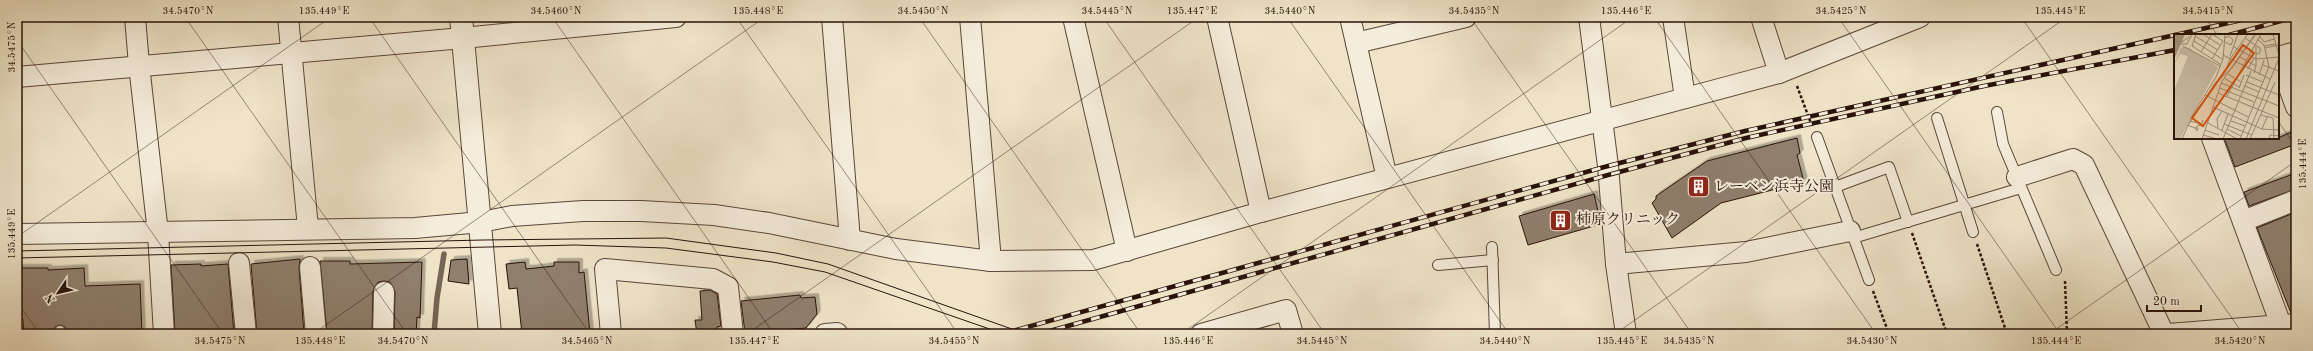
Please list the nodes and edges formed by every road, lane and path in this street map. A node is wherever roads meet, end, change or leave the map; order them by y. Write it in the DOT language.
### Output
graph roads {
  1 [pos="135,17"];
  2 [pos="288,17"];
  3 [pos="461,17"];
  4 [pos="676,17"];
  5 [pos="832,17"];
  6 [pos="970,17"];
  7 [pos="1073,17"];
  8 [pos="1217,17"];
  9 [pos="1350,17"];
  10 [pos="1466,17"];
  11 [pos="1589,17"];
  12 [pos="1672,17"];
  13 [pos="1761,17"];
  14 [pos="1920,17"];
  15 [pos="463,38"];
  16 [pos="1356,43"];
  17 [pos="2296,52"];
  18 [pos="291,53"];
  19 [pos="2279,57"];
  20 [pos="2279,60"];
  21 [pos="139,65"];
  22 [pos="1785,71"];
  23 [pos="17,77"];
  24 [pos="1686,98"];
  25 [pos="2296,107"];
  26 [pos="1997,112"];
  27 [pos="1937,118"];
  28 [pos="1602,120"];
  29 [pos="1817,137"];
  30 [pos="2212,139"];
  31 [pos="1387,178"];
  32 [pos="2019,183"];
  33 [pos="1835,187"];
  34 [pos="2296,200"];
  35 [pos="1964,205"];
  36 [pos="1261,212"];
  37 [pos="2243,221"];
  38 [pos="481,222"];
  39 [pos="1908,222"];
  40 [pos="308,228"];
  41 [pos="158,232"];
  42 [pos="1973,232"];
  43 [pos="17,234"];
  44 [pos="1852,235"];
  45 [pos="850,240"];
  46 [pos="1492,247"];
  47 [pos="1127,251"];
  48 [pos="991,260"];
  49 [pos="1493,260"];
  50 [pos="239,264"];
  51 [pos="1616,264"];
  52 [pos="1438,265"];
  53 [pos="310,267"];
  54 [pos="2056,270"];
  55 [pos="1869,280"];
  56 [pos="384,292"];
  57 [pos="2288,324"];
  58 [pos="164,334"];
  59 [pos="246,334"];
  60 [pos="316,334"];
  61 [pos="383,334"];
  62 [pos="490,334"];
  63 [pos="610,334"];
  64 [pos="733,334"];
  65 [pos="1201,334"];
  66 [pos="1293,334"];
  67 [pos="1495,334"];
  68 [pos="1626,334"];
  69 [pos="1889,334"];
  70 [pos="1947,334"];
  71 [pos="2007,334"];
  72 [pos="2067,334"];
  73 [pos="2164,334"];
  74 [pos="2168,334"];
  1 -- 21 [label="street"];
  2 -- 18 [label="street"];
  3 -- 15 [label="street"];
  4 -- 15 [label="street"];
  5 -- 45 [label="street"];
  6 -- 48 [label="street"];
  7 -- 47 [label="street"];
  8 -- 36 [label="street"];
  9 -- 16 [label="street"];
  10 -- 16 [label="street"];
  11 -- 28 [label="street"];
  12 -- 24 [label="street"];
  13 -- 22 [label="street"];
  14 -- 22 [label="street"];
  15 -- 18 [label="street"];
  15 -- 38 [label="street"];
  16 -- 31 [label="street"];
  17 -- 19 [label="street"];
  18 -- 21 [label="street"];
  18 -- 40 [label="street"];
  20 -- 25 [label="street"];
  21 -- 23 [label="street"];
  21 -- 41 [label="street"];
  22 -- 24 [label="street"];
  22 -- 29 [label="path"];
  24 -- 28 [label="street"];
  26 -- 32 [label="lane"];
  27 -- 35 [label="lane"];
  28 -- 31 [label="street"];
  28 -- 51 [label="street"];
  29 -- 33 [label="lane"];
  30 -- 37 [label="street"];
  31 -- 36 [label="street"];
  32 -- 35 [label="lane"];
  32 -- 54 [label="lane"];
  32 -- 73 [label="street"];
  33 -- 39 [label="lane"];
  33 -- 44 [label="lane"];
  34 -- 37 [label="street"];
  35 -- 39 [label="lane"];
  35 -- 42 [label="lane"];
  36 -- 47 [label="street"];
  37 -- 57 [label="street"];
  38 -- 40 [label="street"];
  38 -- 45 [label="street"];
  38 -- 62 [label="street"];
  39 -- 44 [label="lane"];
  39 -- 70 [label="path"];
  40 -- 41 [label="street"];
  41 -- 43 [label="street"];
  41 -- 58 [label="street"];
  42 -- 71 [label="path"];
  44 -- 51 [label="street"];
  44 -- 55 [label="lane"];
  45 -- 48 [label="street"];
  46 -- 49 [label="lane"];
  47 -- 48 [label="street"];
  49 -- 52 [label="lane"];
  49 -- 67 [label="lane"];
  50 -- 59 [label="street"];
  51 -- 68 [label="street"];
  53 -- 60 [label="street"];
  54 -- 72 [label="path"];
  55 -- 69 [label="path"];
  56 -- 61 [label="street"];
  57 -- 74 [label="street"];
  63 -- 64 [label="street"];
  65 -- 66 [label="street"];
}
